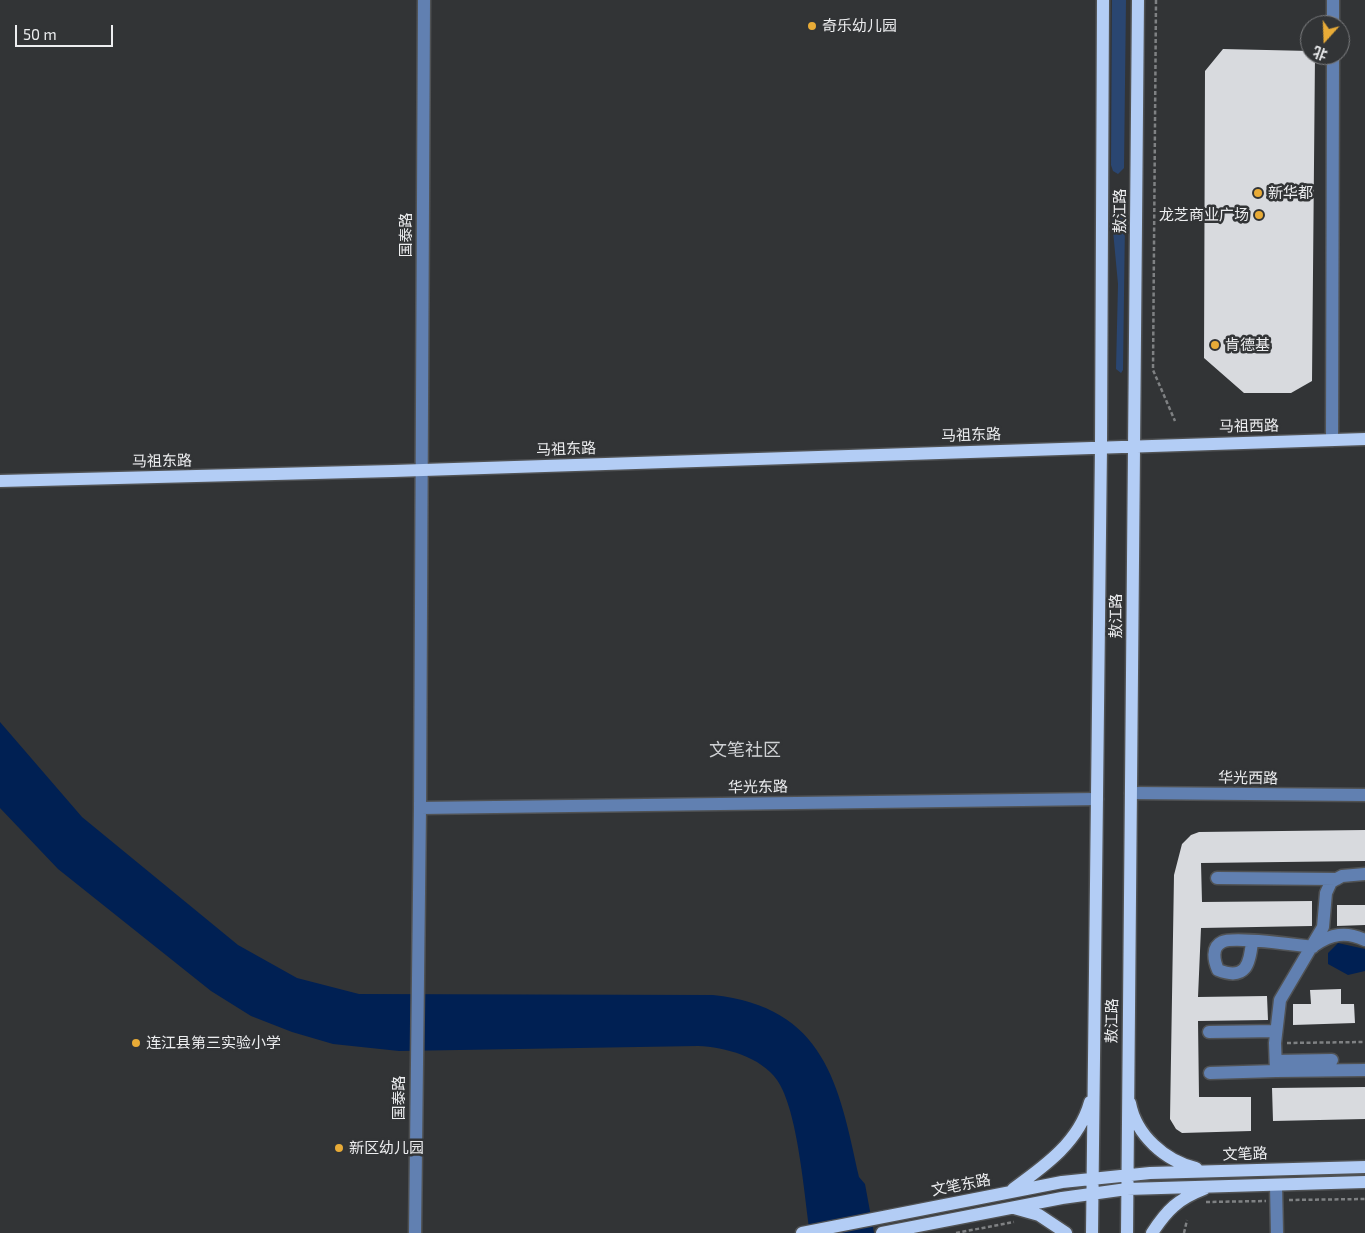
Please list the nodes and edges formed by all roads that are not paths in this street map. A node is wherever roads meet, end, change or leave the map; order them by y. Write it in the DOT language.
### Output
graph roads {
  1 [pos="424,0"];
  2 [pos="1103,0"];
  3 [pos="1138,0"];
  4 [pos="1333,0"];
  5 [pos="1333,15"];
  6 [pos="1333,65"];
  7 [pos="1365,439"];
  8 [pos="1332,440"];
  9 [pos="1134,445"];
  10 [pos="1101,446"];
  11 [pos="422,470"];
  12 [pos="0,481"];
  13 [pos="1131,793"];
  14 [pos="1365,796"];
  15 [pos="1097,799"];
  16 [pos="420,808"];
  17 [pos="1365,874"];
  18 [pos="1217,878"];
  19 [pos="1337,879"];
  20 [pos="1365,940"];
  21 [pos="1252,941"];
  22 [pos="1314,946"];
  23 [pos="1209,1032"];
  24 [pos="1275,1037"];
  25 [pos="1332,1060"];
  26 [pos="1276,1066"];
  27 [pos="1365,1070"];
  28 [pos="1210,1073"];
  29 [pos="1094,1087"];
  30 [pos="1128,1091"];
  31 [pos="1365,1167"];
  32 [pos="1210,1172"];
  33 [pos="1127,1175"];
  34 [pos="1093,1178"];
  35 [pos="1365,1182"];
  36 [pos="1276,1185"];
  37 [pos="1212,1186"];
  38 [pos="1127,1190"];
  39 [pos="1008,1193"];
  40 [pos="1093,1193"];
  41 [pos="1011,1207"];
  42 [pos="916,1230"];
  43 [pos="804,1232"];
  44 [pos="415,1233"];
  45 [pos="882,1233"];
  46 [pos="1066,1233"];
  47 [pos="1092,1233"];
  48 [pos="1127,1233"];
  49 [pos="1152,1233"];
  50 [pos="1277,1233"];
  1 -- 11 [label="street, 国泰路"];
  2 -- 10 [label="main road, 敖江路"];
  3 -- 9 [label="main road, 敖江路"];
  4 -- 5 [label="street"];
  6 -- 8 [label="street"];
  7 -- 8 [label="main road, 马祖西路"];
  8 -- 9 [label="main road, 马祖西路"];
  9 -- 10 [label="main road, 马祖东路"];
  9 -- 13 [label="main road, 敖江路"];
  10 -- 11 [label="main road, 马祖东路"];
  10 -- 15 [label="main road, 敖江路"];
  11 -- 12 [label="main road, 马祖东路"];
  11 -- 16 [label="street, 国泰路"];
  13 -- 14 [label="street, 华光西路"];
  13 -- 30 [label="main road, 敖江路"];
  15 -- 16 [label="street, 华光东路"];
  15 -- 29 [label="main road, 敖江路"];
  16 -- 44 [label="street, 国泰路"];
  17 -- 19 [label="street"];
  18 -- 19 [label="street"];
  19 -- 22 [label="street"];
  20 -- 22 [label="street"];
  21 -- 22 [label="street"];
  22 -- 24 [label="street"];
  23 -- 24 [label="street"];
  24 -- 26 [label="street"];
  25 -- 26 [label="street"];
  26 -- 27 [label="street"];
  26 -- 28 [label="street"];
  29 -- 34 [label="main road, 敖江路"];
  29 -- 39 [label="main road"];
  30 -- 32 [label="main road"];
  30 -- 33 [label="main road, 敖江路"];
  31 -- 32 [label="main road, 文笔路"];
  32 -- 33 [label="main road, 文笔路"];
  33 -- 34 [label="main road, 文笔东路"];
  33 -- 38 [label="main road, 敖江路"];
  34 -- 39 [label="main road, 文笔东路"];
  34 -- 40 [label="main road, 敖江路"];
  35 -- 36 [label="main road, 文笔路"];
  36 -- 37 [label="main road, 文笔路"];
  36 -- 50 [label="street"];
  37 -- 38 [label="main road, 文笔路"];
  37 -- 49 [label="main road"];
  38 -- 40 [label="main road"];
  38 -- 48 [label="main road, 敖江路"];
  39 -- 43 [label="main road, 文笔东路"];
  40 -- 41 [label="main road"];
  40 -- 47 [label="main road, 敖江路"];
  41 -- 42 [label="main road"];
  41 -- 46 [label="main road"];
  42 -- 45 [label="main road"];
}
